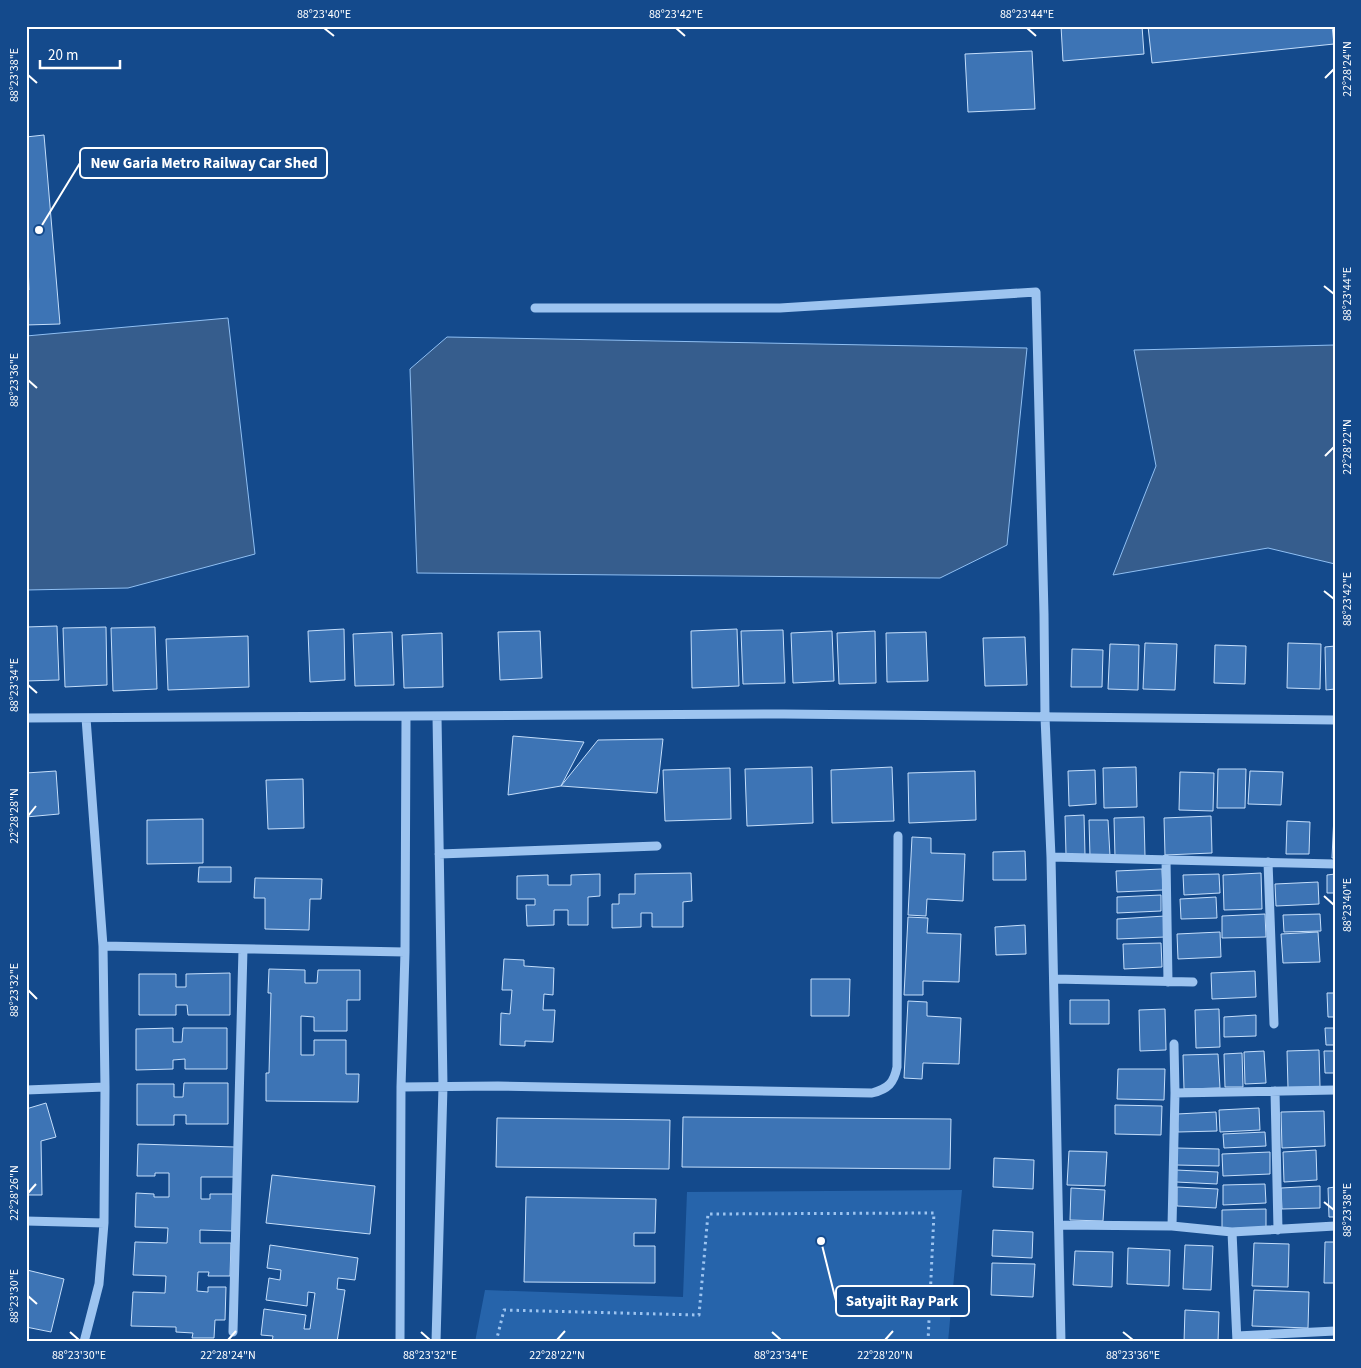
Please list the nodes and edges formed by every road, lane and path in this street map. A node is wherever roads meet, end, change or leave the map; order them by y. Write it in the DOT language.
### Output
graph roads {
  1 [pos="534,308"];
  2 [pos="437,716"];
  3 [pos="406,717"];
  4 [pos="1045,717"];
  5 [pos="26,718"];
  6 [pos="86,718"];
  7 [pos="1335,720"];
  8 [pos="898,836"];
  9 [pos="657,846"];
  10 [pos="439,854"];
  11 [pos="1051,858"];
  12 [pos="1166,859"];
  13 [pos="1268,862"];
  14 [pos="1335,864"];
  15 [pos="103,946"];
  16 [pos="242,949"];
  17 [pos="405,952"];
  18 [pos="1054,979"];
  19 [pos="1168,982"];
  20 [pos="1193,982"];
  21 [pos="1274,1024"];
  22 [pos="1174,1044"];
  23 [pos="443,1086"];
  24 [pos="105,1087"];
  25 [pos="401,1087"];
  26 [pos="26,1090"];
  27 [pos="1335,1090"];
  28 [pos="1275,1091"];
  29 [pos="1175,1093"];
  30 [pos="26,1221"];
  31 [pos="104,1223"];
  32 [pos="1059,1225"];
  33 [pos="1172,1226"];
  34 [pos="1335,1226"];
  35 [pos="1278,1230"];
  36 [pos="1232,1232"];
  37 [pos="1335,1331"];
  38 [pos="233,1332"];
  39 [pos="1237,1339"];
  40 [pos="84,1342"];
  41 [pos="400,1342"];
  42 [pos="436,1342"];
  43 [pos="496,1342"];
  44 [pos="928,1342"];
  45 [pos="1061,1342"];
  1 -- 4 [label="street"];
  2 -- 3 [label="street"];
  2 -- 4 [label="street"];
  2 -- 10 [label="street"];
  3 -- 6 [label="street"];
  3 -- 17 [label="street"];
  4 -- 7 [label="street"];
  4 -- 11 [label="street"];
  5 -- 6 [label="street"];
  6 -- 15 [label="street"];
  8 -- 23 [label="street"];
  9 -- 10 [label="street"];
  10 -- 23 [label="street"];
  11 -- 12 [label="street"];
  11 -- 18 [label="street"];
  12 -- 13 [label="street"];
  12 -- 19 [label="street"];
  13 -- 14 [label="street"];
  13 -- 21 [label="street"];
  15 -- 16 [label="street"];
  15 -- 24 [label="street"];
  16 -- 17 [label="street"];
  16 -- 38 [label="street"];
  17 -- 25 [label="street"];
  18 -- 19 [label="street"];
  18 -- 32 [label="street"];
  19 -- 20 [label="street"];
  22 -- 29 [label="street"];
  23 -- 25 [label="street"];
  23 -- 42 [label="street"];
  24 -- 26 [label="street"];
  24 -- 31 [label="street"];
  25 -- 41 [label="street"];
  27 -- 28 [label="street"];
  28 -- 29 [label="street"];
  28 -- 35 [label="street"];
  29 -- 33 [label="street"];
  30 -- 31 [label="street"];
  31 -- 40 [label="street"];
  32 -- 33 [label="street"];
  32 -- 45 [label="street"];
  33 -- 36 [label="street"];
  34 -- 35 [label="street"];
  35 -- 36 [label="street"];
  36 -- 39 [label="street"];
  37 -- 39 [label="street"];
  43 -- 44 [label="path"];
}
